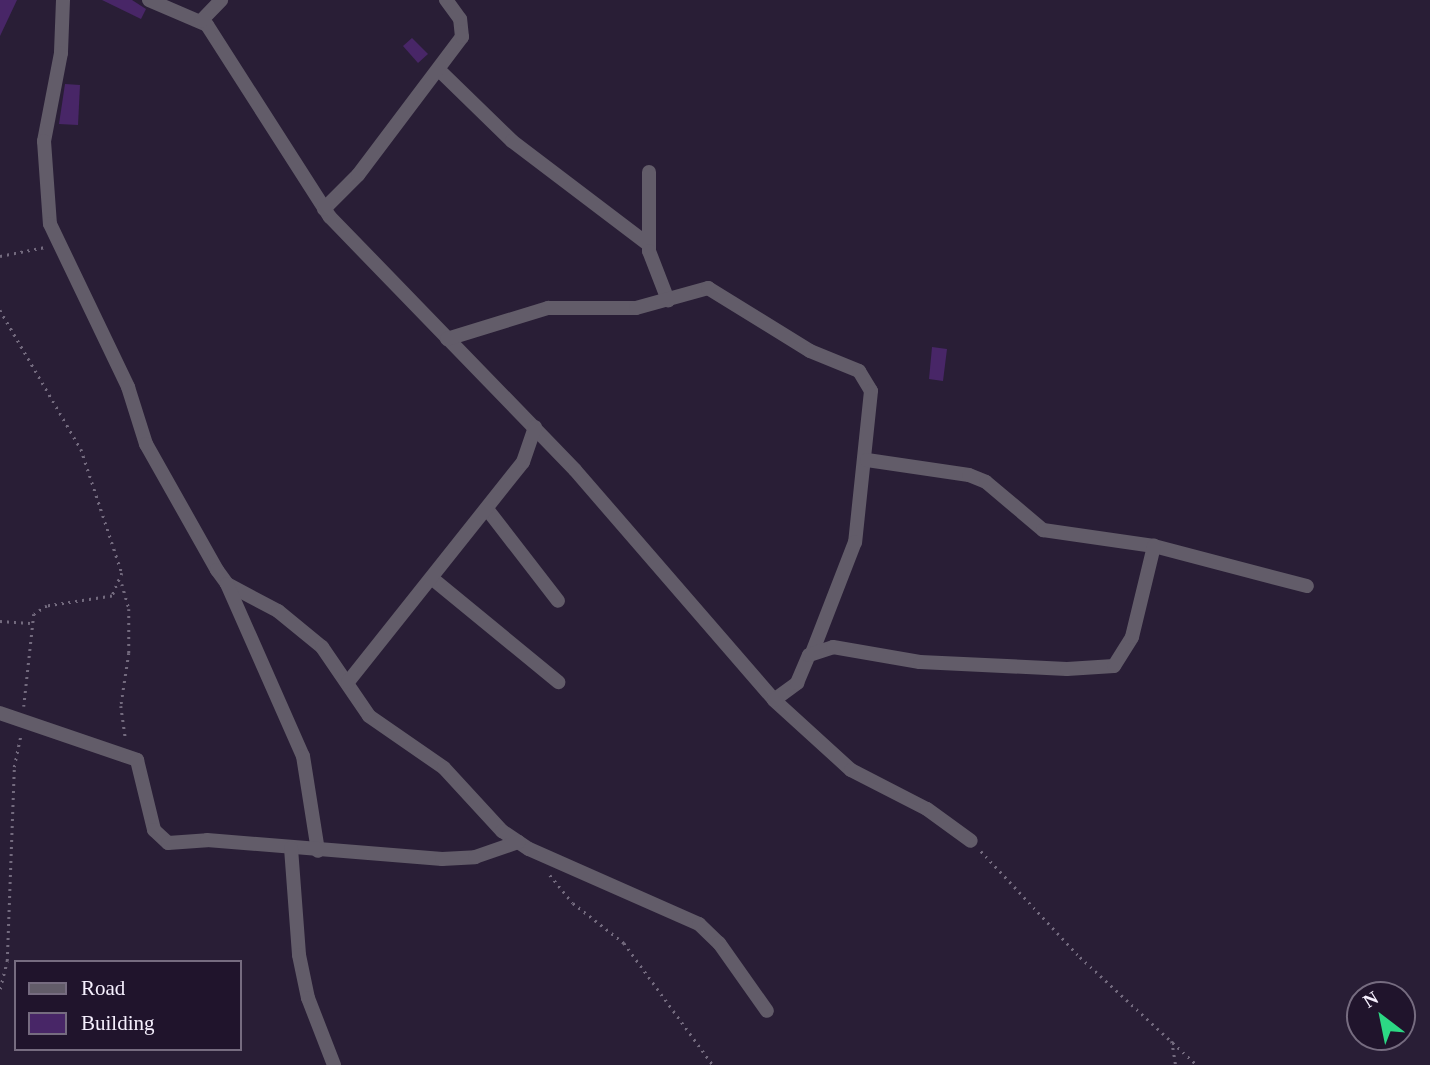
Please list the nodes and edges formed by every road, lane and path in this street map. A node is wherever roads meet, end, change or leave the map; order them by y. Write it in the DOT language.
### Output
graph roads {
  1 [pos="63,0"];
  2 [pos="149,0"];
  3 [pos="220,0"];
  4 [pos="446,0"];
  5 [pos="201,21"];
  6 [pos="439,71"];
  7 [pos="649,172"];
  8 [pos="324,209"];
  9 [pos="59,246"];
  10 [pos="649,246"];
  11 [pos="0,256"];
  12 [pos="668,300"];
  13 [pos="0,310"];
  14 [pos="447,339"];
  15 [pos="535,427"];
  16 [pos="867,460"];
  17 [pos="487,509"];
  18 [pos="1154,546"];
  19 [pos="434,580"];
  20 [pos="122,582"];
  21 [pos="228,584"];
  22 [pos="1307,586"];
  23 [pos="558,601"];
  24 [pos="0,621"];
  25 [pos="30,623"];
  26 [pos="812,653"];
  27 [pos="348,682"];
  28 [pos="558,682"];
  29 [pos="774,700"];
  30 [pos="0,713"];
  31 [pos="24,721"];
  32 [pos="132,756"];
  33 [pos="971,841"];
  34 [pos="519,842"];
  35 [pos="291,848"];
  36 [pos="318,851"];
  37 [pos="536,852"];
  38 [pos="0,989"];
  39 [pos="767,1011"];
  40 [pos="1172,1041"];
  41 [pos="334,1065"];
  42 [pos="713,1065"];
  43 [pos="1176,1065"];
  44 [pos="1197,1065"];
  1 -- 9 [label="street"];
  2 -- 5 [label="street"];
  3 -- 5 [label="street"];
  4 -- 6 [label="street"];
  5 -- 8 [label="street"];
  6 -- 8 [label="street"];
  6 -- 10 [label="street"];
  7 -- 10 [label="street"];
  8 -- 14 [label="street"];
  9 -- 11 [label="path"];
  9 -- 21 [label="street"];
  10 -- 12 [label="street"];
  12 -- 14 [label="street"];
  12 -- 16 [label="street"];
  13 -- 20 [label="path"];
  14 -- 15 [label="street"];
  15 -- 17 [label="street"];
  15 -- 29 [label="street"];
  16 -- 18 [label="street"];
  16 -- 26 [label="street"];
  17 -- 19 [label="street"];
  17 -- 23 [label="street"];
  18 -- 22 [label="street"];
  18 -- 26 [label="street"];
  19 -- 27 [label="street"];
  19 -- 28 [label="street"];
  20 -- 25 [label="path"];
  20 -- 32 [label="path"];
  21 -- 27 [label="street"];
  21 -- 36 [label="street"];
  24 -- 25 [label="path"];
  25 -- 31 [label="path"];
  26 -- 29 [label="street"];
  27 -- 34 [label="street"];
  29 -- 33 [label="street"];
  30 -- 31 [label="street"];
  31 -- 32 [label="street"];
  31 -- 38 [label="path"];
  32 -- 35 [label="street"];
  33 -- 40 [label="path"];
  34 -- 36 [label="street"];
  34 -- 37 [label="street"];
  35 -- 36 [label="street"];
  35 -- 41 [label="street"];
  37 -- 39 [label="street"];
  37 -- 42 [label="path"];
  40 -- 43 [label="path"];
  40 -- 44 [label="path"];
}
